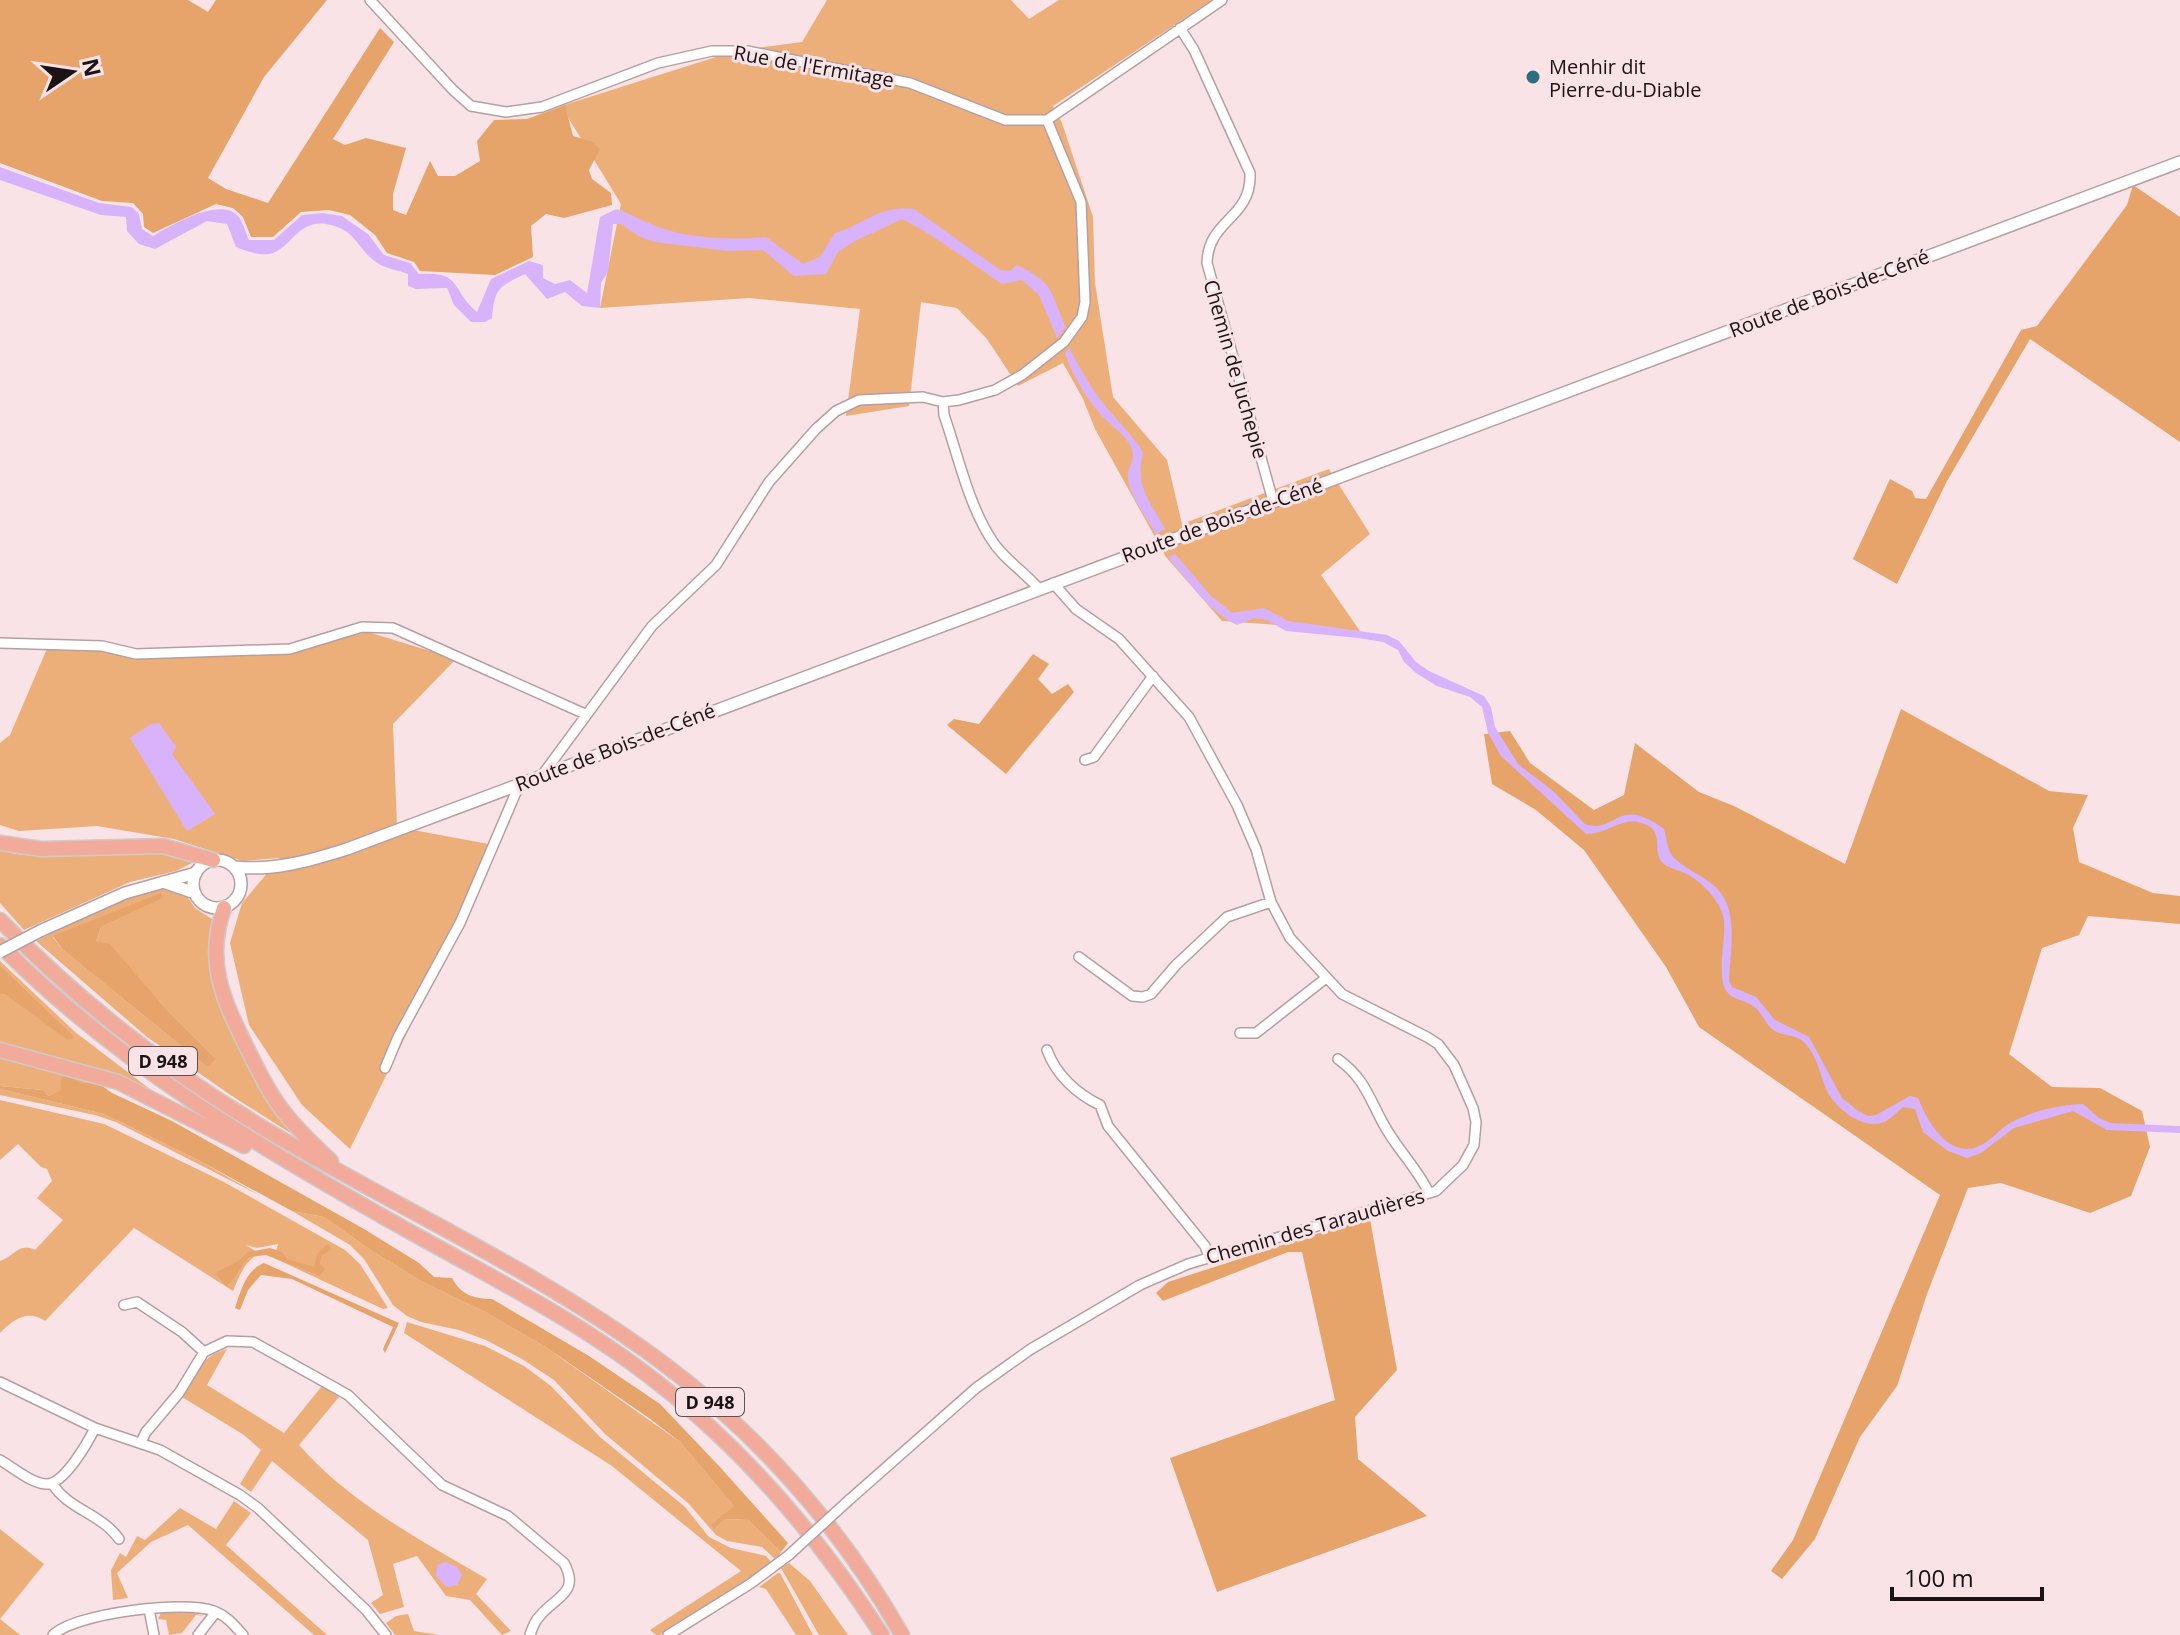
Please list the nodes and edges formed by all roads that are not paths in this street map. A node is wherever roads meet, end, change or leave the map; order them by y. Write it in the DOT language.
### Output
graph roads {
  1 [pos="370,0"];
  2 [pos="1222,0"];
  3 [pos="1180,28"];
  4 [pos="1047,120"];
  5 [pos="2180,162"];
  6 [pos="943,402"];
  7 [pos="1273,501"];
  8 [pos="1053,583"];
  9 [pos="1039,589"];
  10 [pos="0,643"];
  11 [pos="1153,676"];
  12 [pos="585,714"];
  13 [pos="1085,760"];
  14 [pos="543,774"];
  15 [pos="520,783"];
  16 [pos="0,843"];
  17 [pos="213,860"];
  18 [pos="235,867"];
  19 [pos="262,870"];
  20 [pos="196,873"];
  21 [pos="163,882"];
  22 [pos="241,884"];
  23 [pos="195,893"];
  24 [pos="1271,902"];
  25 [pos="224,908"];
  26 [pos="0,920"];
  27 [pos="0,945"];
  28 [pos="0,952"];
  29 [pos="1079,957"];
  30 [pos="1326,978"];
  31 [pos="1240,1033"];
  32 [pos="0,1050"];
  33 [pos="1047,1050"];
  34 [pos="1338,1059"];
  35 [pos="385,1068"];
  36 [pos="346,1176"];
  37 [pos="314,1178"];
  38 [pos="1429,1193"];
  39 [pos="1209,1257"];
  40 [pos="124,1305"];
  41 [pos="204,1352"];
  42 [pos="0,1382"];
  43 [pos="95,1428"];
  44 [pos="141,1442"];
  45 [pos="0,1460"];
  46 [pos="52,1483"];
  47 [pos="119,1539"];
  48 [pos="149,1609"];
  49 [pos="216,1612"];
  50 [pos="53,1635"];
  51 [pos="154,1635"];
  52 [pos="198,1635"];
  53 [pos="243,1635"];
  54 [pos="386,1635"];
  55 [pos="530,1635"];
  56 [pos="668,1635"];
  57 [pos="882,1635"];
  58 [pos="902,1635"];
  1 -- 4 [label="street, Rue de l'Ermitage"];
  2 -- 3 [label="street"];
  3 -- 4 [label="street"];
  3 -- 7 [label="street, Chemin de Juchepie"];
  4 -- 6 [label="street"];
  5 -- 7 [label="street, Route de Bois-de-Céné"];
  6 -- 9 [label="street"];
  6 -- 12 [label="street"];
  7 -- 8 [label="street, Route de Bois-de-Céné"];
  8 -- 9 [label="street, Route de Bois-de-Céné"];
  8 -- 11 [label="street, Chemin des Taraudières"];
  9 -- 14 [label="street, Route de Bois-de-Céné"];
  10 -- 12 [label="street"];
  11 -- 13 [label="street"];
  11 -- 24 [label="street, Chemin des Taraudières"];
  12 -- 14 [label="street"];
  14 -- 15 [label="street, Route de Bois-de-Céné"];
  15 -- 19 [label="street, Route de Bois-de-Céné"];
  15 -- 35 [label="street"];
  16 -- 17 [label="highway"];
  17 -- 18 [label="street"];
  17 -- 20 [label="street"];
  18 -- 19 [label="street"];
  18 -- 22 [label="street"];
  19 -- 22 [label="street"];
  20 -- 21 [label="street"];
  20 -- 23 [label="street"];
  21 -- 23 [label="street"];
  21 -- 28 [label="street, bridge"];
  22 -- 25 [label="street"];
  23 -- 25 [label="street"];
  24 -- 29 [label="street"];
  24 -- 30 [label="street, Chemin des Taraudières"];
  25 -- 36 [label="highway"];
  26 -- 36 [label="highway, D 948"];
  27 -- 37 [label="highway, D 948"];
  30 -- 31 [label="street"];
  30 -- 38 [label="street, Chemin des Taraudières"];
  32 -- 37 [label="highway"];
  33 -- 39 [label="street"];
  34 -- 38 [label="street"];
  36 -- 58 [label="highway, D 948"];
  37 -- 57 [label="highway, D 948"];
  38 -- 39 [label="street, Chemin des Taraudières"];
  39 -- 56 [label="street, Chemin des Taraudières, bridge"];
  40 -- 41 [label="street"];
  41 -- 44 [label="street"];
  41 -- 55 [label="street"];
  42 -- 43 [label="street"];
  43 -- 44 [label="street"];
  43 -- 46 [label="street"];
  44 -- 54 [label="street"];
  45 -- 46 [label="street"];
  46 -- 47 [label="street"];
  48 -- 49 [label="street"];
  48 -- 50 [label="street"];
  48 -- 51 [label="street"];
  49 -- 52 [label="street"];
  49 -- 53 [label="street"];
}
